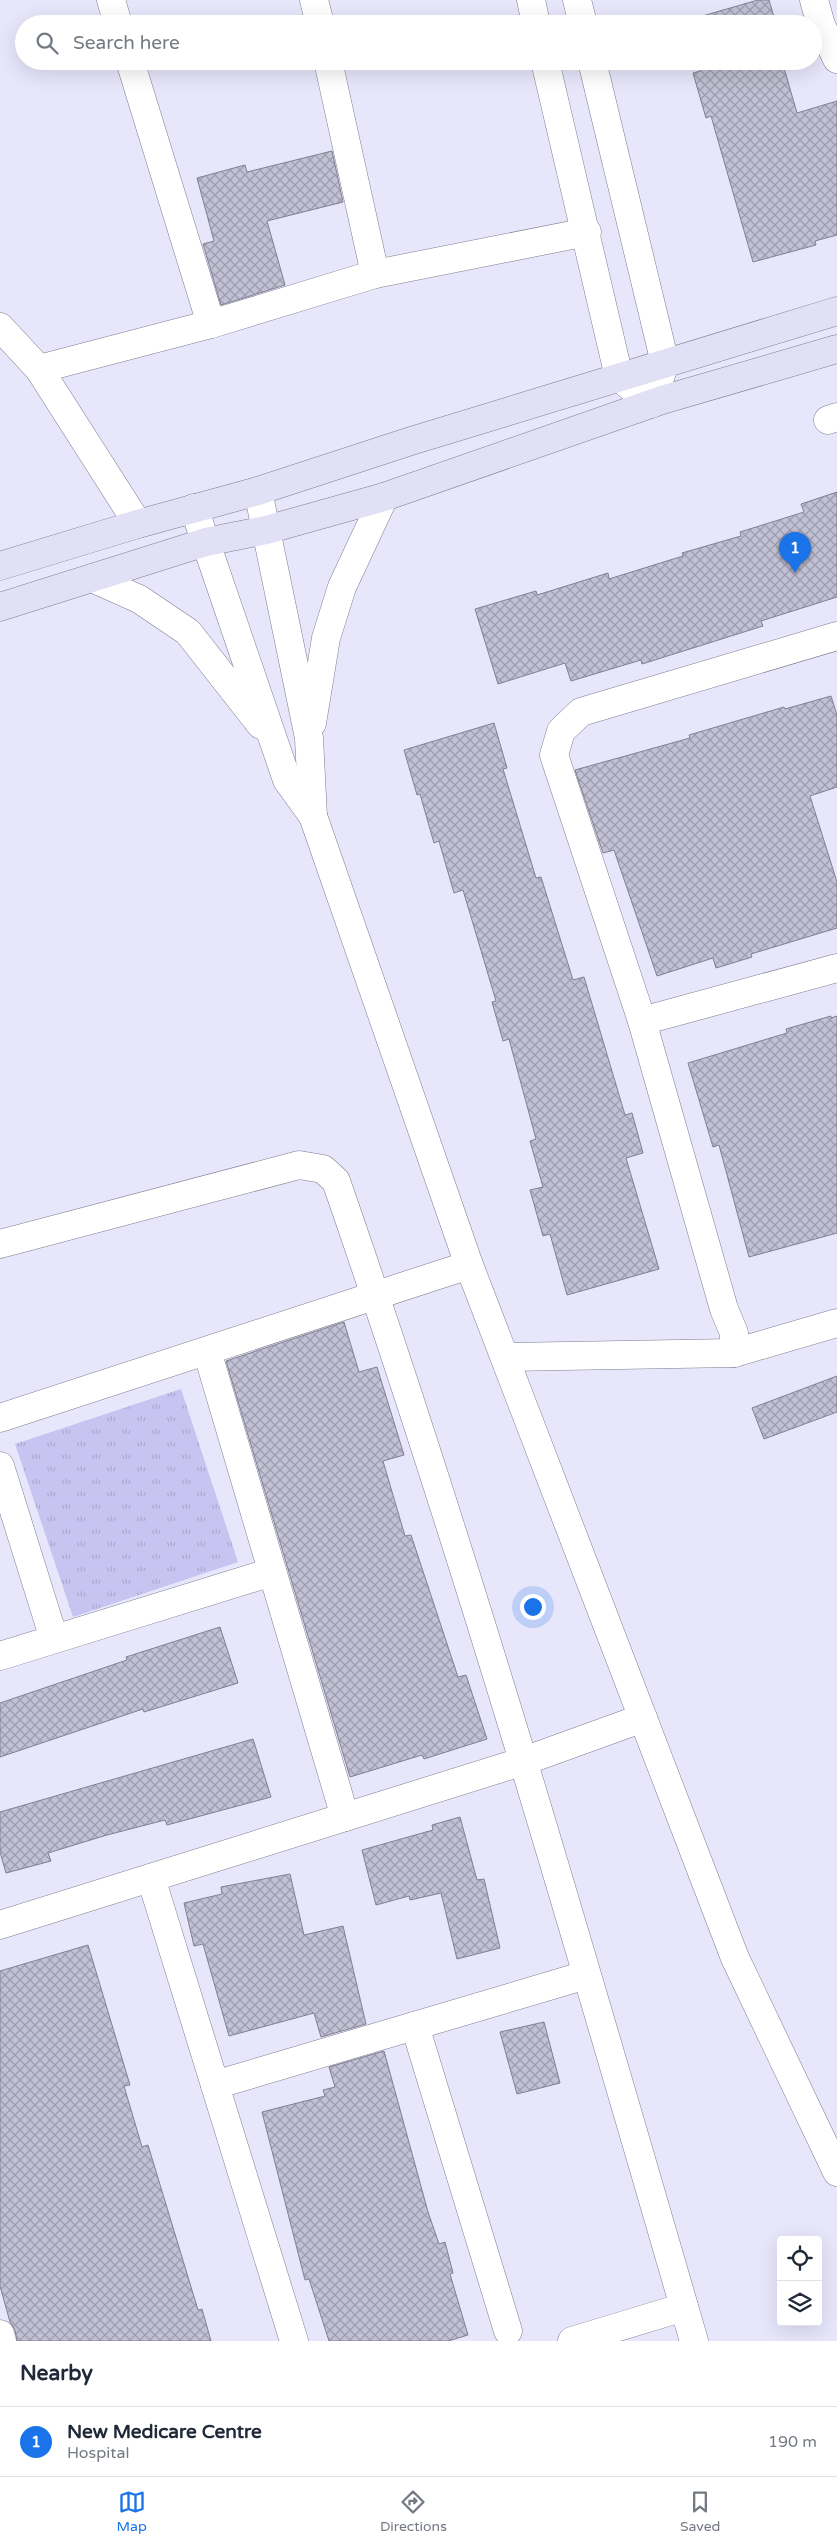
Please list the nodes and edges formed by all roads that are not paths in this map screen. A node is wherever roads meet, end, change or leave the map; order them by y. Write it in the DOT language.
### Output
graph roads {
  1 [pos="111,0"];
  2 [pos="314,0"];
  3 [pos="531,0"];
  4 [pos="577,0"];
  5 [pos="814,0"];
  6 [pos="115,15"];
  7 [pos="318,15"];
  8 [pos="534,15"];
  9 [pos="581,15"];
  10 [pos="818,15"];
  11 [pos="822,27"];
  12 [pos="837,59"];
  13 [pos="133,70"];
  14 [pos="330,70"];
  15 [pos="548,70"];
  16 [pos="594,70"];
  17 [pos="587,232"];
  18 [pos="375,274"];
  19 [pos="837,311"];
  20 [pos="211,324"];
  21 [pos="1,329"];
  22 [pos="837,349"];
  23 [pos="666,364"];
  24 [pos="40,369"];
  25 [pos="619,377"];
  26 [pos="651,404"];
  27 [pos="258,491"];
  28 [pos="384,497"];
  29 [pos="194,508"];
  30 [pos="138,524"];
  31 [pos="266,530"];
  32 [pos="206,542"];
  33 [pos="0,566"];
  34 [pos="92,578"];
  35 [pos="0,607"];
  36 [pos="837,636"];
  37 [pos="309,738"];
  38 [pos="276,747"];
  39 [pos="313,816"];
  40 [pos="837,968"];
  41 [pos="642,1021"];
  42 [pos="0,1244"];
  43 [pos="469,1265"];
  44 [pos="375,1296"];
  45 [pos="837,1323"];
  46 [pos="208,1351"];
  47 [pos="734,1353"];
  48 [pos="505,1357"];
  49 [pos="0,1418"];
  50 [pos="0,1466"];
  51 [pos="272,1572"];
  52 [pos="54,1639"];
  53 [pos="0,1656"];
  54 [pos="643,1718"];
  55 [pos="524,1761"];
  56 [pos="345,1817"];
  57 [pos="151,1878"];
  58 [pos="0,1925"];
  59 [pos="586,1975"];
  60 [pos="415,2026"];
  61 [pos="215,2085"];
  62 [pos="837,2172"];
  63 [pos="684,2307"];
  64 [pos="508,2330"];
  65 [pos="0,2334"];
  66 [pos="2,2341"];
  67 [pos="294,2341"];
  68 [pos="572,2341"];
  69 [pos="694,2341"];
  1 -- 6 [label="street"];
  2 -- 7 [label="street"];
  3 -- 8 [label="street"];
  4 -- 9 [label="street"];
  5 -- 10 [label="street"];
  11 -- 12 [label="street"];
  13 -- 20 [label="street"];
  14 -- 18 [label="street"];
  15 -- 17 [label="street"];
  16 -- 23 [label="street"];
  17 -- 18 [label="street"];
  17 -- 25 [label="street"];
  18 -- 20 [label="street"];
  19 -- 23 [label="main road"];
  20 -- 24 [label="street"];
  21 -- 24 [label="street"];
  22 -- 26 [label="main road"];
  23 -- 25 [label="main road"];
  23 -- 26 [label="street"];
  24 -- 30 [label="street"];
  25 -- 26 [label="street"];
  25 -- 27 [label="main road"];
  26 -- 28 [label="main road"];
  27 -- 29 [label="main road"];
  27 -- 31 [label="street"];
  28 -- 31 [label="main road"];
  28 -- 37 [label="street"];
  29 -- 30 [label="main road"];
  29 -- 32 [label="street"];
  30 -- 33 [label="main road"];
  31 -- 32 [label="main road"];
  31 -- 37 [label="street"];
  32 -- 34 [label="main road"];
  32 -- 38 [label="street"];
  34 -- 35 [label="main road"];
  34 -- 38 [label="street"];
  36 -- 41 [label="street"];
  37 -- 39 [label="street"];
  38 -- 39 [label="street"];
  39 -- 43 [label="street"];
  40 -- 41 [label="street"];
  41 -- 47 [label="street"];
  42 -- 44 [label="street"];
  43 -- 44 [label="street"];
  43 -- 48 [label="street"];
  44 -- 46 [label="street"];
  44 -- 55 [label="street"];
  45 -- 47 [label="street"];
  46 -- 49 [label="street"];
  46 -- 51 [label="street"];
  47 -- 48 [label="street"];
  48 -- 54 [label="street"];
  50 -- 52 [label="street"];
  51 -- 52 [label="street"];
  51 -- 56 [label="street"];
  52 -- 53 [label="street"];
  54 -- 55 [label="street"];
  54 -- 62 [label="street"];
  55 -- 56 [label="street"];
  55 -- 59 [label="street"];
  56 -- 57 [label="street"];
  57 -- 58 [label="street"];
  57 -- 61 [label="street"];
  59 -- 60 [label="street"];
  59 -- 63 [label="street"];
  60 -- 61 [label="street"];
  60 -- 64 [label="street"];
  61 -- 67 [label="street"];
  63 -- 68 [label="street"];
  63 -- 69 [label="street"];
  65 -- 66 [label="street"];
}
